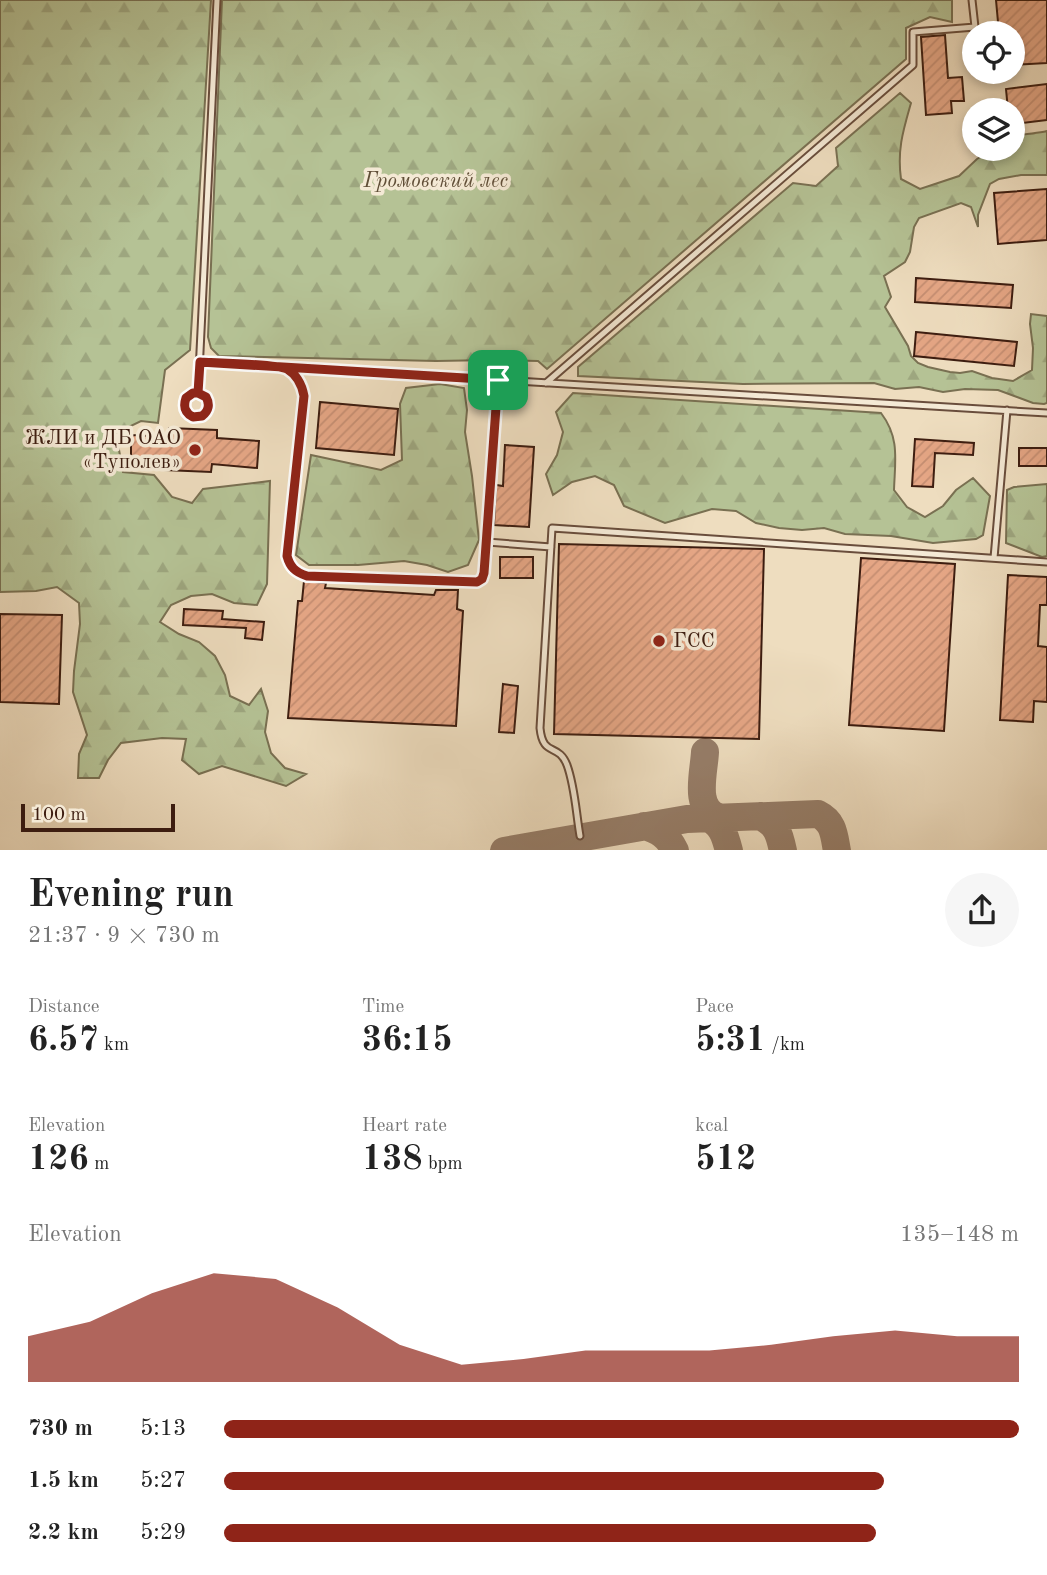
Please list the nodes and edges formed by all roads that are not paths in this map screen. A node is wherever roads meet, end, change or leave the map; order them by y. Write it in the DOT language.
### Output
graph roads {
  1 [pos="217,0"];
  2 [pos="972,0"];
  3 [pos="200,362"];
  4 [pos="284,367"];
  5 [pos="498,380"];
  6 [pos="546,383"];
  7 [pos="198,393"];
  8 [pos="1007,410"];
  9 [pos="1047,413"];
  10 [pos="487,542"];
  11 [pos="551,547"];
  12 [pos="994,558"];
  13 [pos="1047,562"];
  14 [pos="580,836"];
  1 -- 3 [label="lane"];
  2 -- 6 [label="lane"];
  3 -- 4 [label="lane"];
  3 -- 7 [label="lane"];
  4 -- 5 [label="lane"];
  4 -- 10 [label="lane"];
  5 -- 6 [label="lane"];
  5 -- 10 [label="lane"];
  6 -- 8 [label="lane"];
  7 -- 7 [label="lane"];
  8 -- 9 [label="lane"];
  8 -- 12 [label="lane"];
  10 -- 11 [label="lane"];
  11 -- 12 [label="lane"];
  11 -- 14 [label="lane"];
  12 -- 13 [label="lane"];
}
